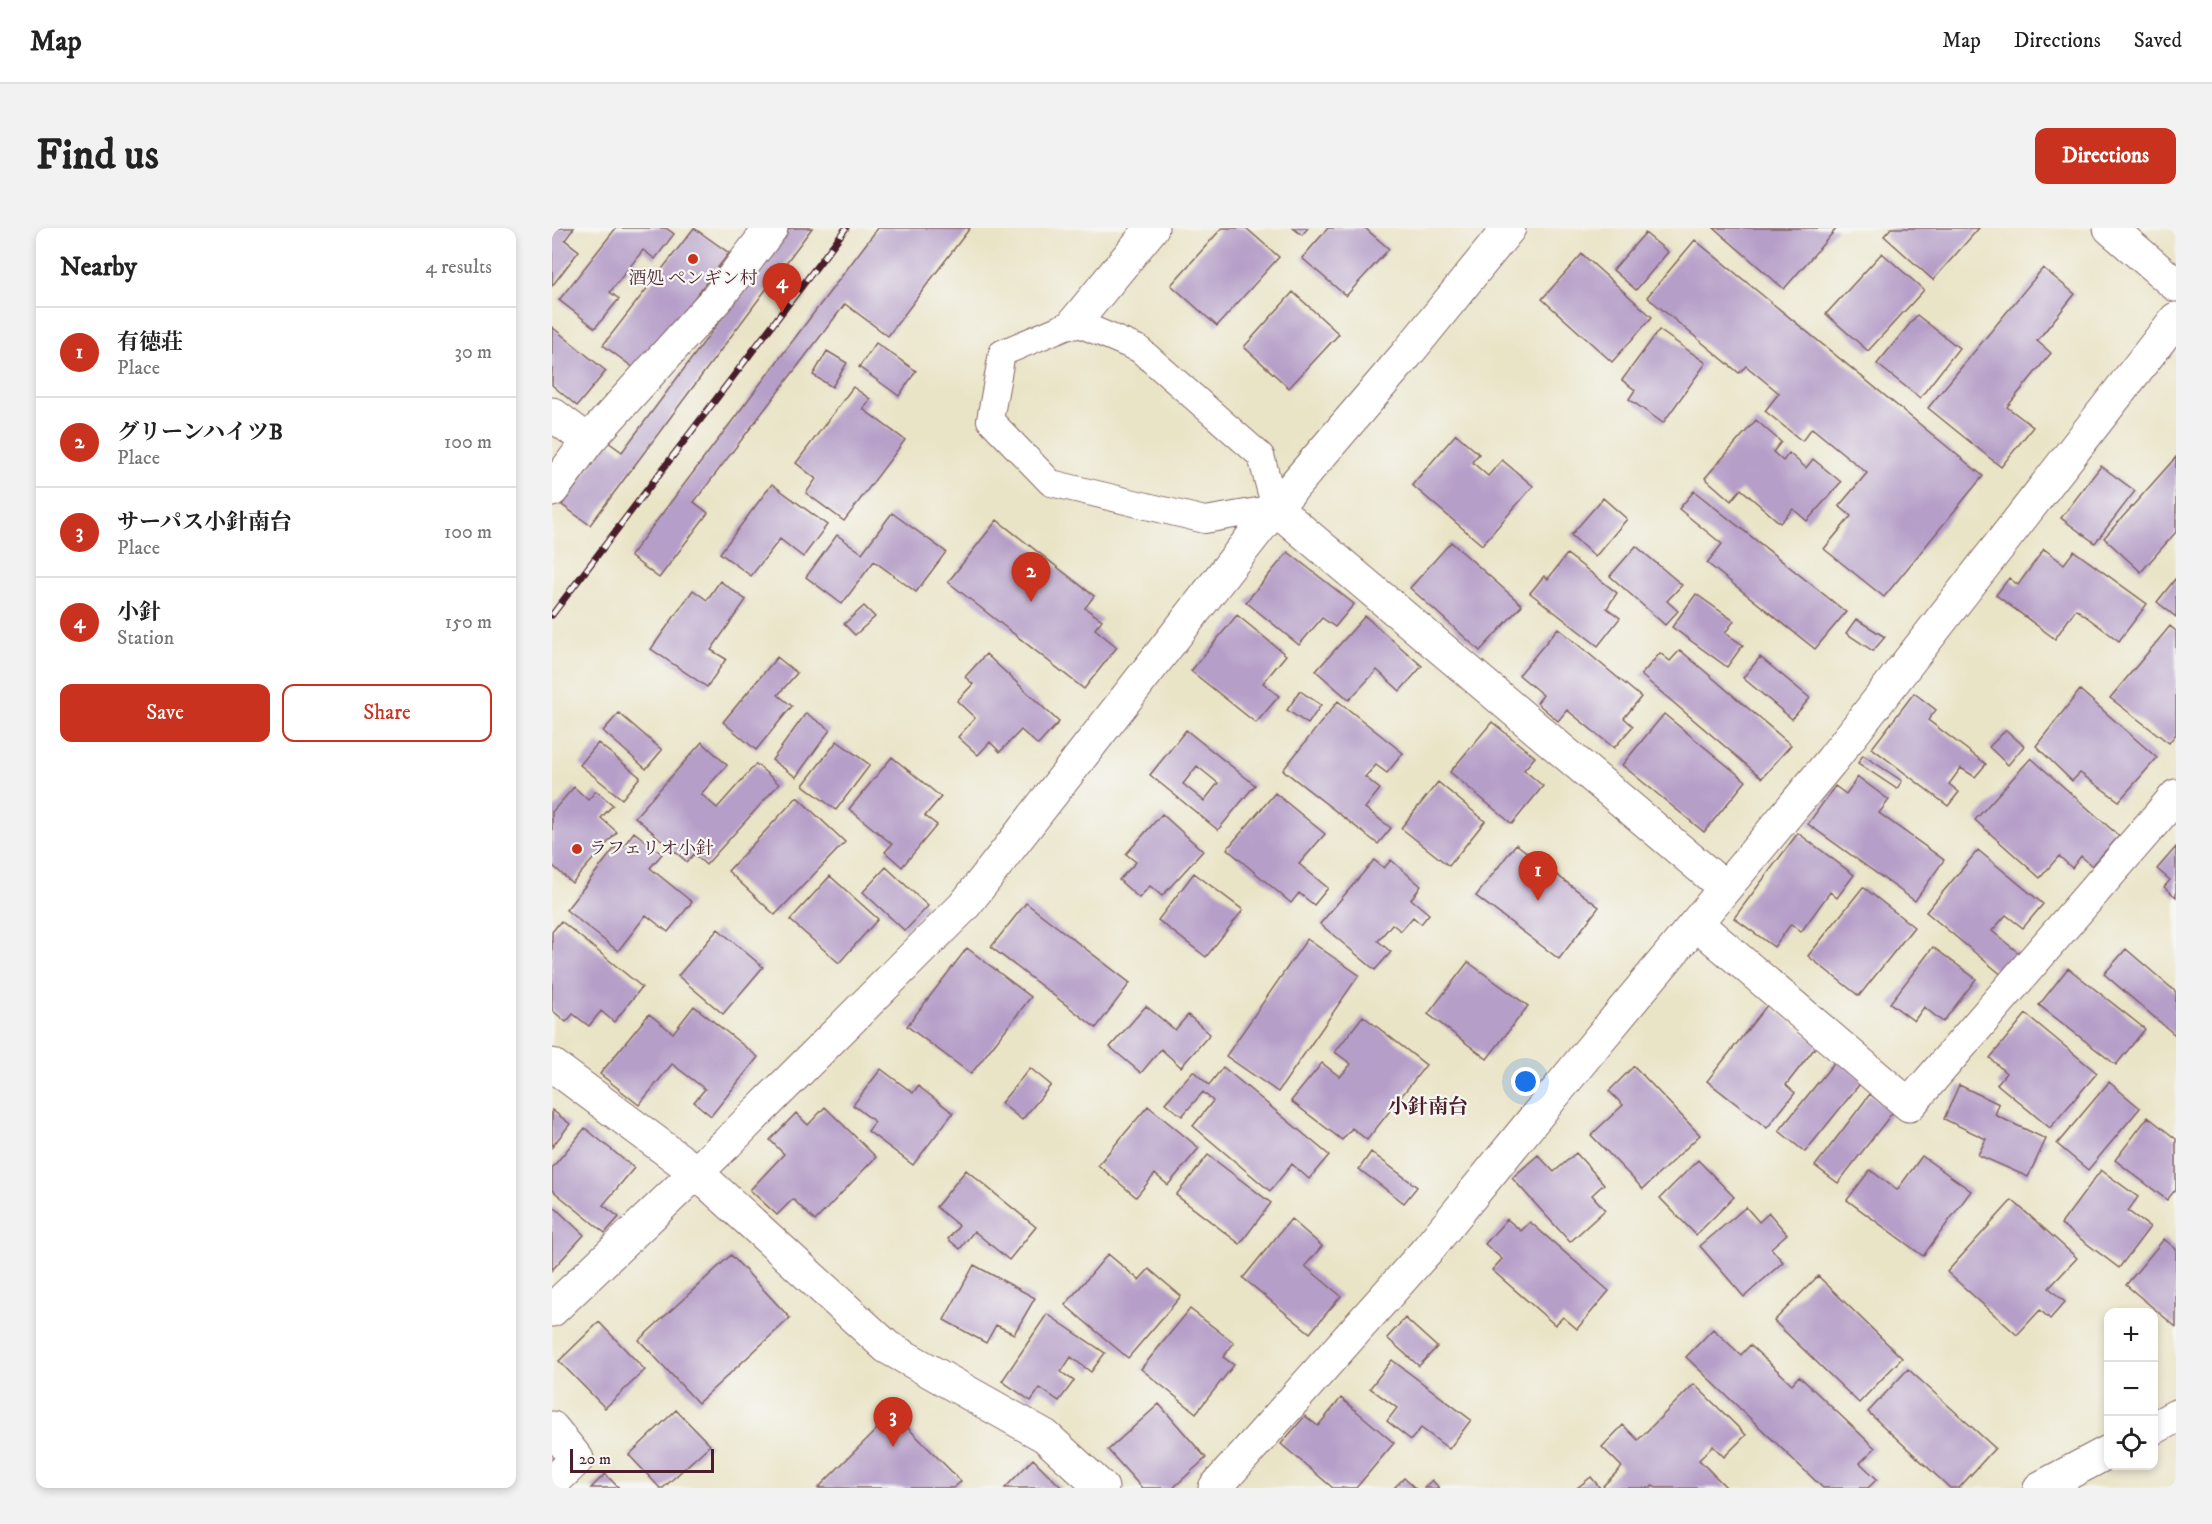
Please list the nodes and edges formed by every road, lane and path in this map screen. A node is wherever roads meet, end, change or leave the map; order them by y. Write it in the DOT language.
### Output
graph roads {
  1 [pos="771,228"];
  2 [pos="1152,228"];
  3 [pos="1509,228"];
  4 [pos="2110,228"];
  5 [pos="2176,285"];
  6 [pos="2176,319"];
  7 [pos="1075,322"];
  8 [pos="552,414"];
  9 [pos="588,441"];
  10 [pos="552,490"];
  11 [pos="1275,508"];
  12 [pos="2176,796"];
  13 [pos="1725,888"];
  14 [pos="1696,923"];
  15 [pos="552,1065"];
  16 [pos="696,1172"];
  17 [pos="552,1310"];
  18 [pos="2176,1416"];
  19 [pos="2158,1426"];
  20 [pos="552,1428"];
  21 [pos="2104,1455"];
  22 [pos="552,1483"];
  23 [pos="1102,1488"];
  24 [pos="1215,1488"];
  25 [pos="2040,1488"];
  1 -- 9 [label="street"];
  2 -- 7 [label="street"];
  3 -- 11 [label="street"];
  4 -- 5 [label="street"];
  6 -- 13 [label="street"];
  7 -- 11 [label="lane"];
  7 -- 11 [label="lane"];
  8 -- 9 [label="street"];
  9 -- 10 [label="street"];
  11 -- 13 [label="street"];
  11 -- 16 [label="street"];
  12 -- 14 [label="street"];
  13 -- 14 [label="street"];
  14 -- 24 [label="street"];
  15 -- 16 [label="street"];
  16 -- 17 [label="street"];
  16 -- 23 [label="street"];
  18 -- 19 [label="street"];
  20 -- 22 [label="street"];
  21 -- 25 [label="street"];
}
